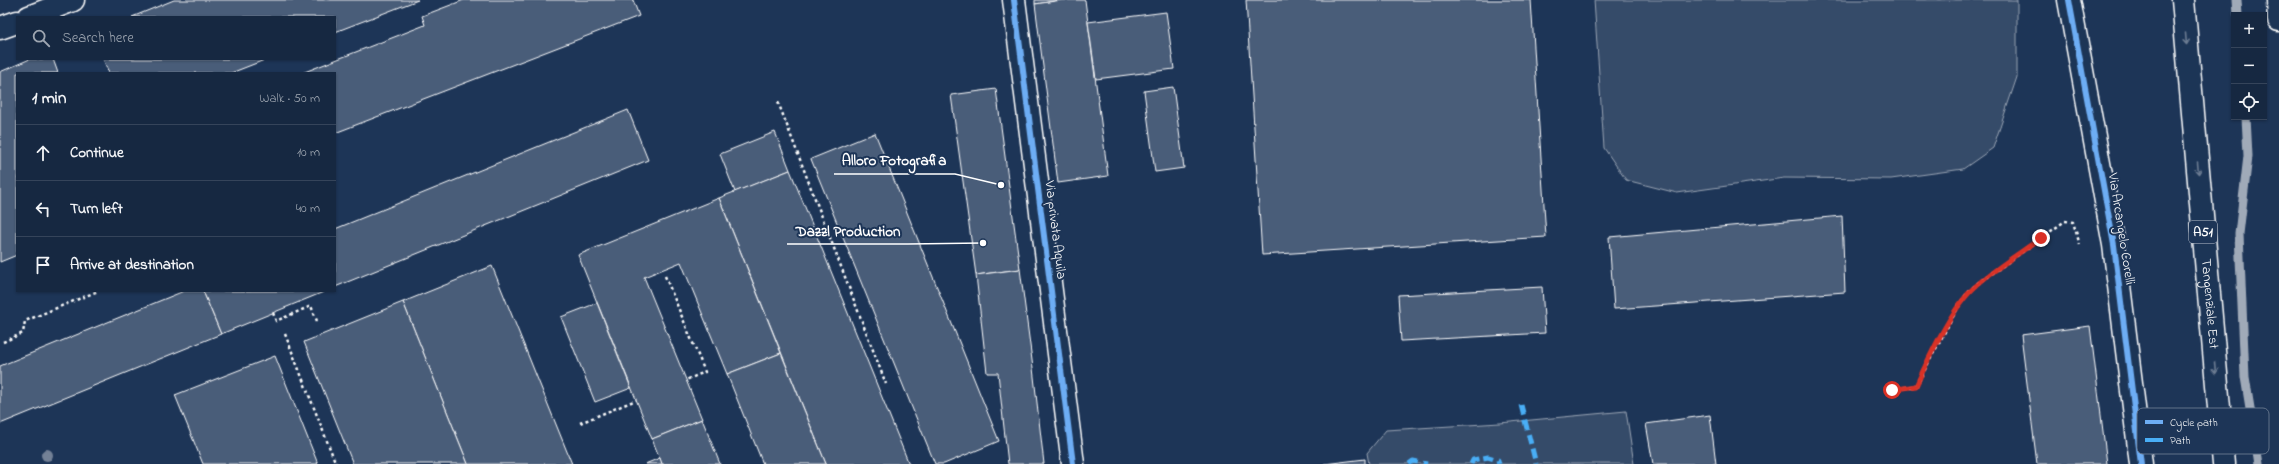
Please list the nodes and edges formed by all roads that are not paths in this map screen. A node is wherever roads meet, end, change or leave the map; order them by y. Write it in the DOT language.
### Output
graph roads {
  1 [pos="73,0"];
  2 [pos="1014,0"];
  3 [pos="2068,0"];
  4 [pos="2183,0"];
  5 [pos="2278,0"];
  6 [pos="32,16"];
  7 [pos="2279,20"];
  8 [pos="16,22"];
  9 [pos="0,28"];
  10 [pos="2219,408"];
  11 [pos="2137,432"];
  12 [pos="2140,454"];
  13 [pos="2223,454"];
  14 [pos="1073,464"];
  15 [pos="2141,464"];
  16 [pos="2224,464"];
  1 -- 6 [label="main road"];
  2 -- 14 [label="main road, Via privata Aquila"];
  3 -- 11 [label="main road, Via Arcangelo Corelli"];
  4 -- 10 [label="main road, Tangenziale Est / A51, one-way"];
  5 -- 7 [label="main road"];
  8 -- 9 [label="main road"];
  12 -- 15 [label="main road, Via Arcangelo Corelli"];
  13 -- 16 [label="main road, Tangenziale Est / A51, one-way"];
}
